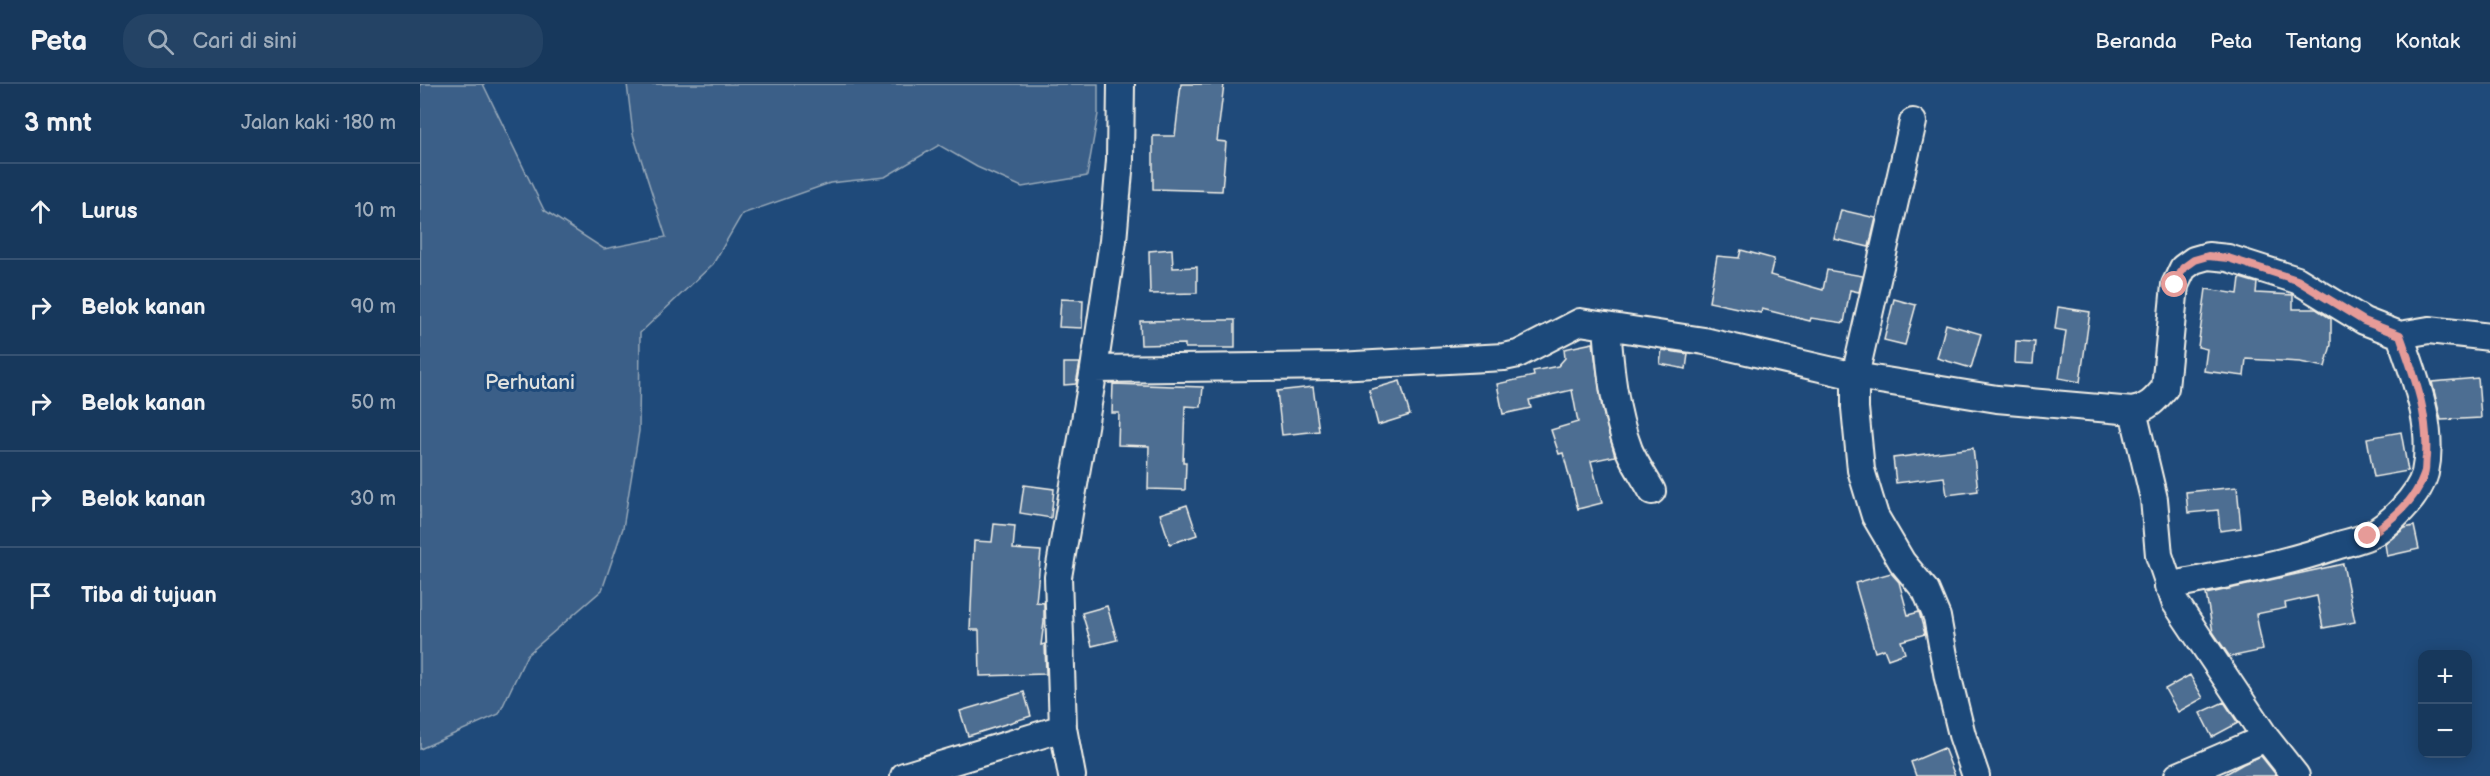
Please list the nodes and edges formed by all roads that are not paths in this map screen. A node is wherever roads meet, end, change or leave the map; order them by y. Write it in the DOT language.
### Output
graph roads {
  1 [pos="1121,84"];
  2 [pos="1913,122"];
  3 [pos="1607,326"];
  4 [pos="2400,335"];
  5 [pos="2490,337"];
  6 [pos="1094,369"];
  7 [pos="1855,376"];
  8 [pos="2133,411"];
  9 [pos="1652,491"];
  10 [pos="2168,586"];
  11 [pos="1064,728"];
  12 [pos="2266,738"];
  13 [pos="904,776"];
  14 [pos="1072,776"];
  15 [pos="1976,776"];
  16 [pos="2178,776"];
  17 [pos="2296,776"];
  1 -- 6 [label="street"];
  2 -- 7 [label="street"];
  3 -- 6 [label="street"];
  3 -- 7 [label="street"];
  3 -- 9 [label="street"];
  4 -- 5 [label="street"];
  4 -- 8 [label="street"];
  4 -- 10 [label="street"];
  6 -- 11 [label="street"];
  7 -- 8 [label="street"];
  7 -- 15 [label="street"];
  8 -- 10 [label="street"];
  10 -- 12 [label="street"];
  11 -- 13 [label="street"];
  11 -- 14 [label="street"];
  12 -- 16 [label="street"];
  12 -- 17 [label="street"];
}
